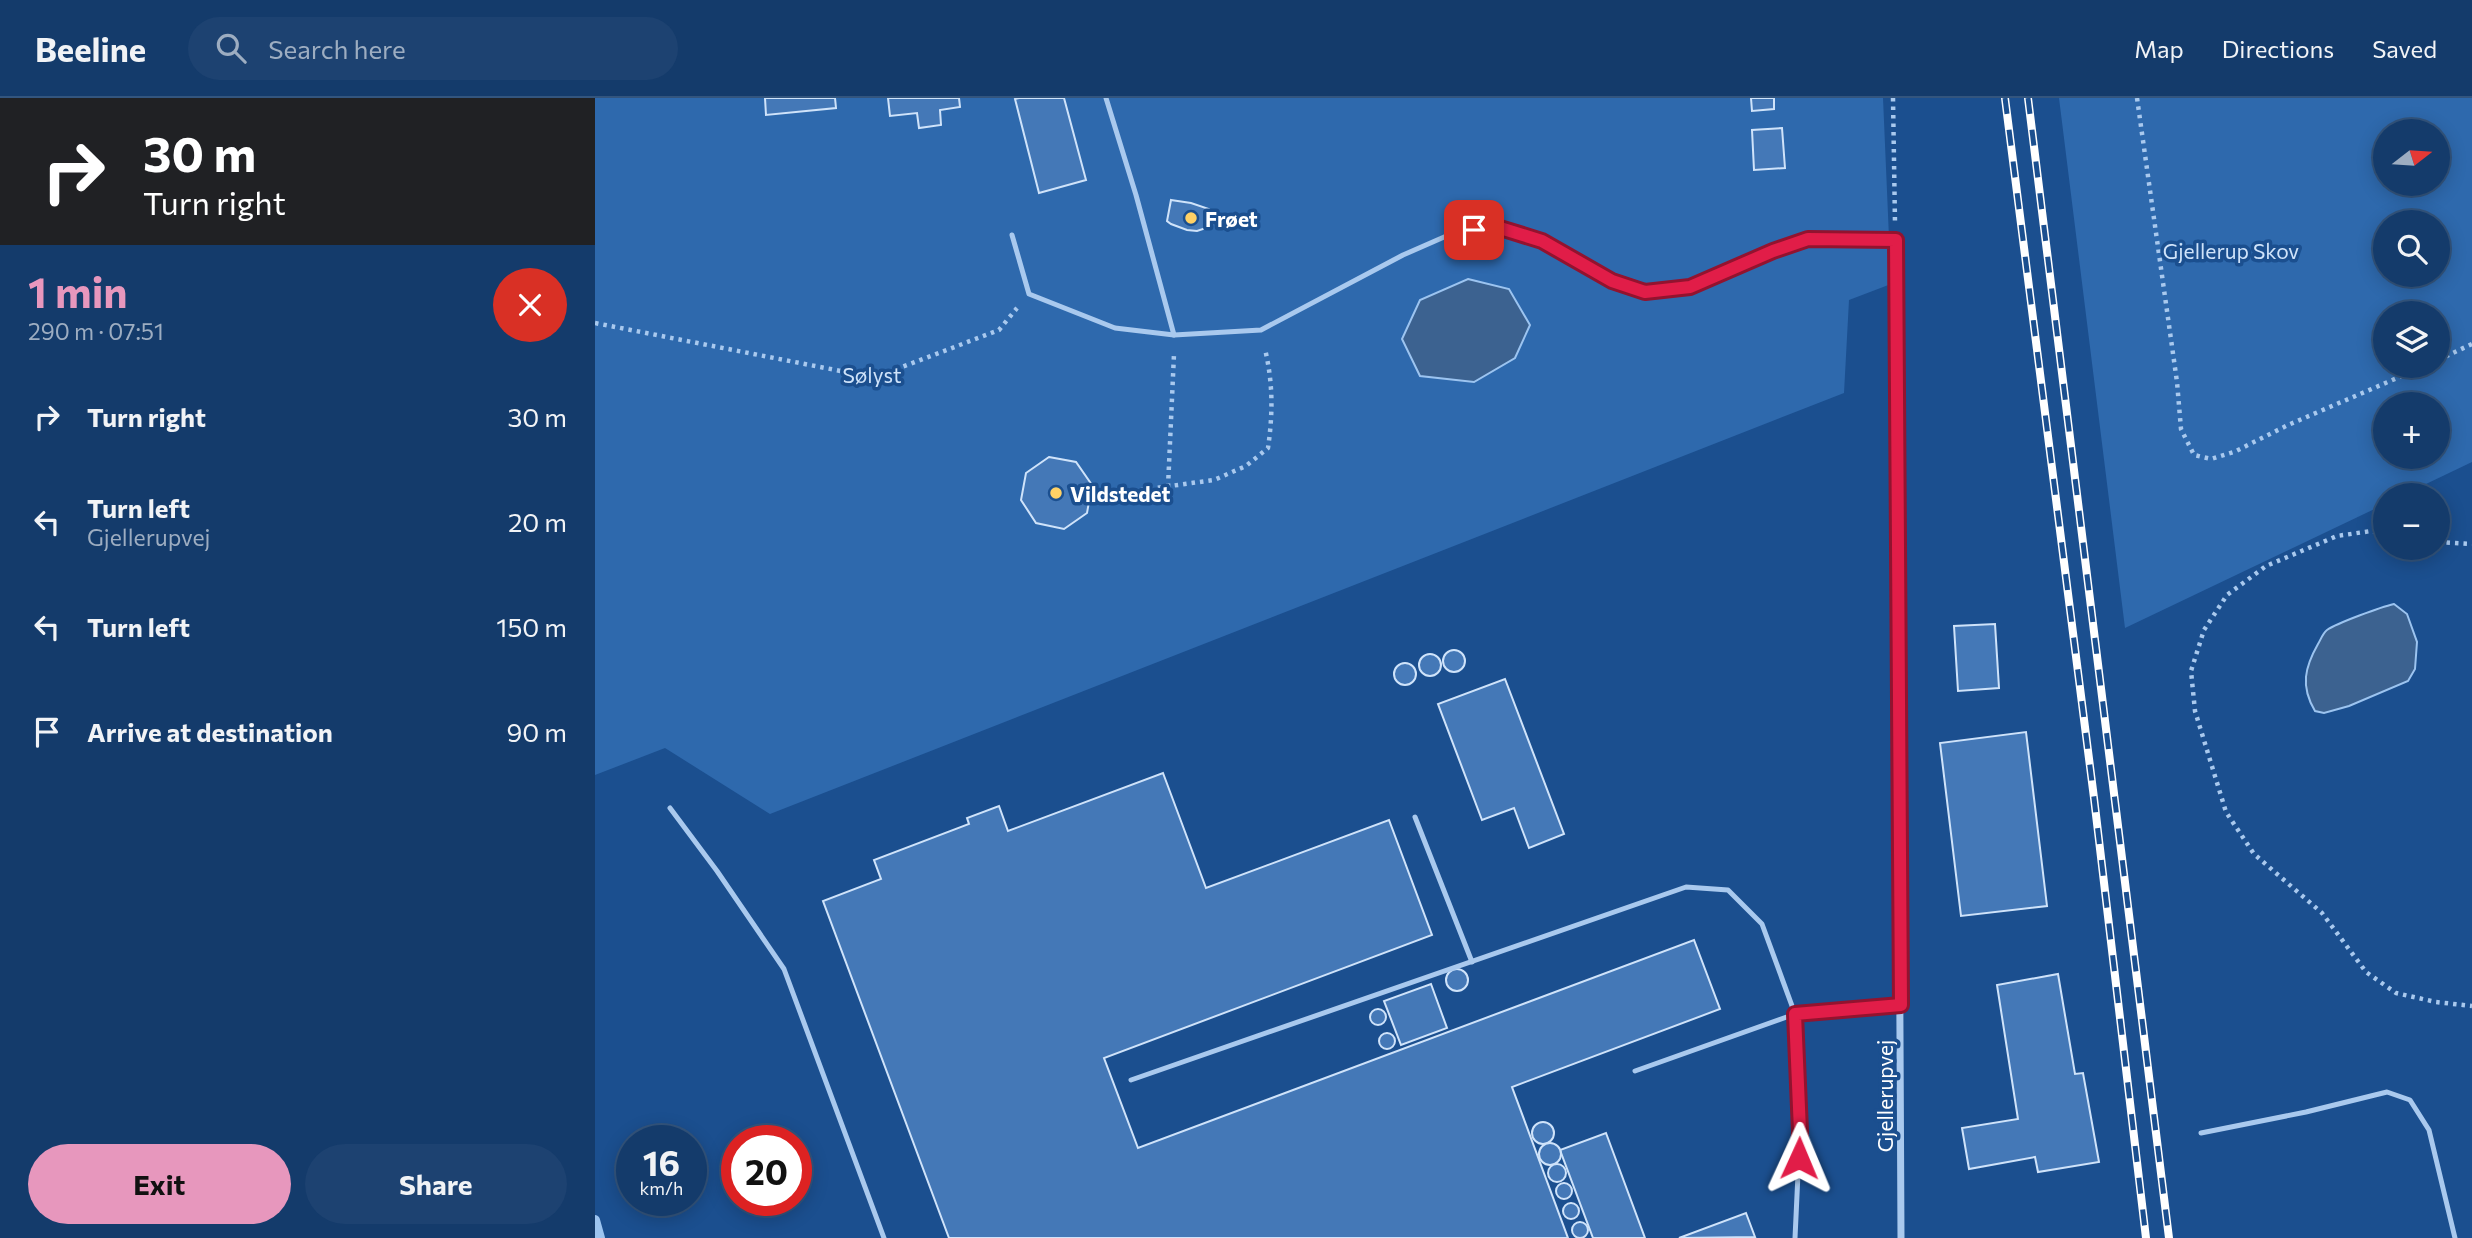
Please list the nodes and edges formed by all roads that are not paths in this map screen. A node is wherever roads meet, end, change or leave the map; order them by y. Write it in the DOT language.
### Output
graph roads {
  1 [pos="1106,98"];
  2 [pos="1011,235"];
  3 [pos="1896,240"];
  4 [pos="1174,335"];
  5 [pos="670,808"];
  6 [pos="1415,817"];
  7 [pos="1472,962"];
  8 [pos="1901,1005"];
  9 [pos="1795,1014"];
  10 [pos="1635,1071"];
  11 [pos="1131,1080"];
  12 [pos="2201,1133"];
  13 [pos="884,1238"];
  14 [pos="1795,1238"];
  15 [pos="1901,1238"];
  16 [pos="2455,1238"];
  1 -- 4 [label="lane"];
  2 -- 4 [label="lane"];
  3 -- 4 [label="lane"];
  3 -- 8 [label="street, Gjellerupvej"];
  5 -- 13 [label="lane"];
  6 -- 7 [label="lane"];
  7 -- 9 [label="lane"];
  7 -- 11 [label="lane"];
  8 -- 9 [label="lane"];
  8 -- 15 [label="street, Gjellerupvej"];
  9 -- 10 [label="lane"];
  9 -- 14 [label="lane"];
  12 -- 16 [label="lane"];
}
